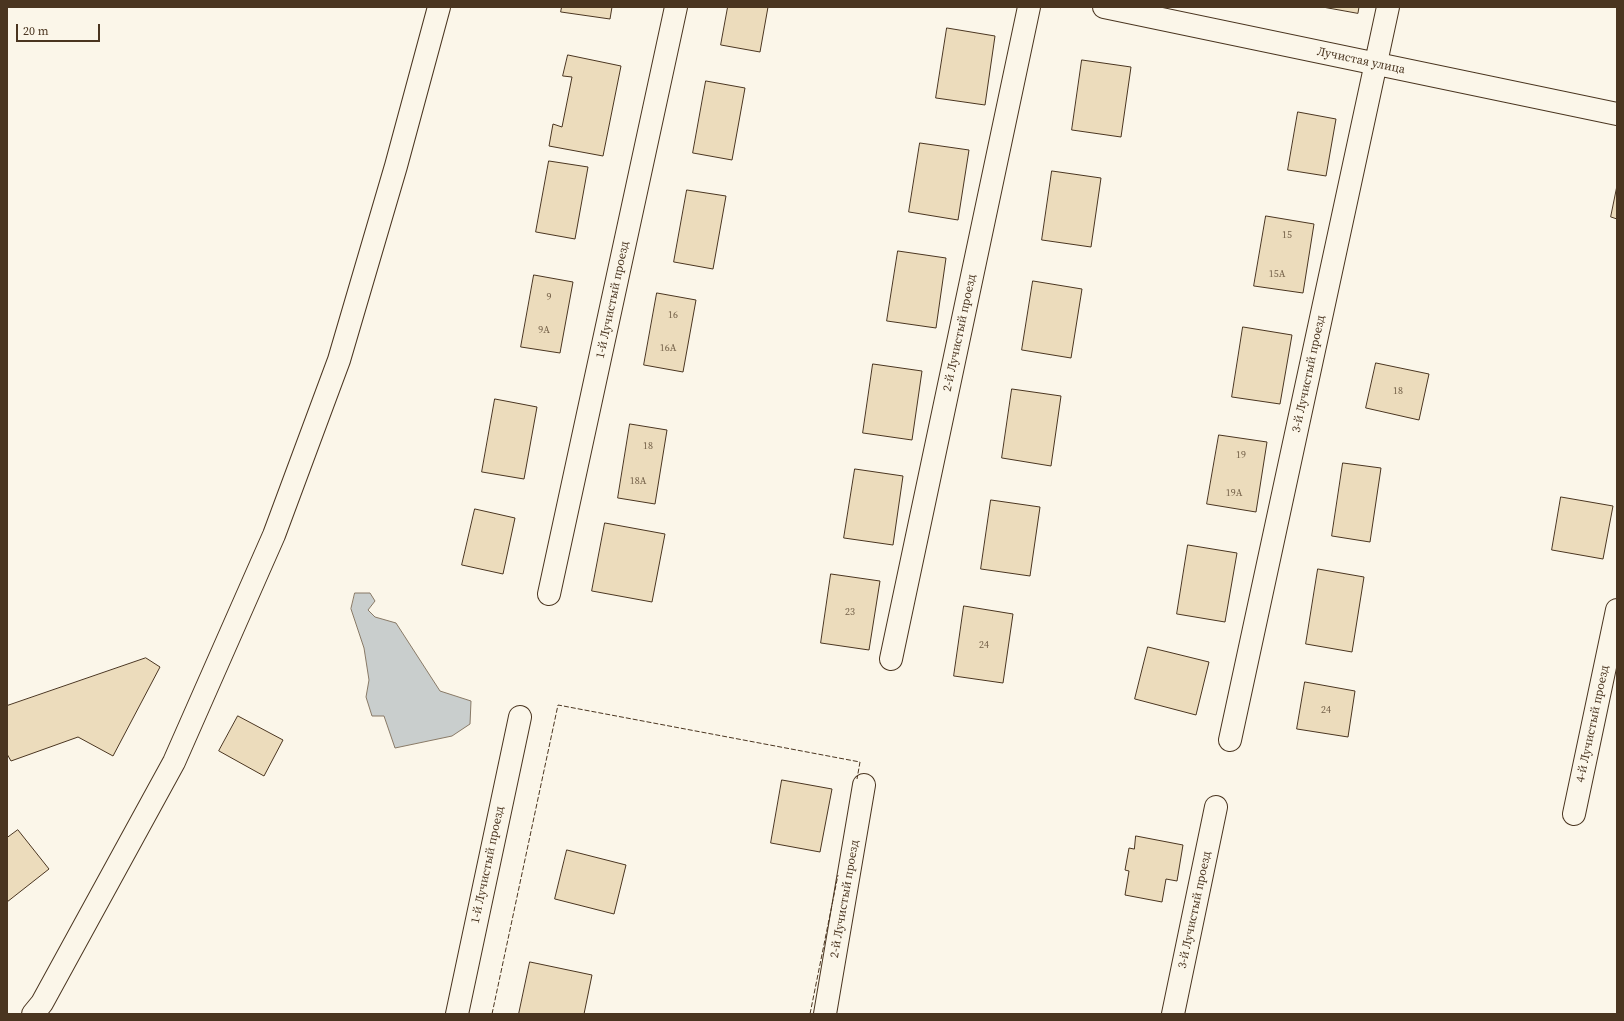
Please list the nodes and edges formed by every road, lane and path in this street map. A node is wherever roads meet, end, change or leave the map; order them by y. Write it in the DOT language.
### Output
graph roads {
  1 [pos="439,7"];
  2 [pos="676,7"];
  3 [pos="1029,7"];
  4 [pos="1104,7"];
  5 [pos="1388,7"];
  6 [pos="1377,64"];
  7 [pos="1617,114"];
  8 [pos="549,594"];
  9 [pos="1617,610"];
  10 [pos="891,659"];
  11 [pos="520,717"];
  12 [pos="1230,740"];
  13 [pos="864,784"];
  14 [pos="1216,807"];
  15 [pos="1574,814"];
  16 [pos="34,1014"];
  17 [pos="457,1014"];
  18 [pos="825,1014"];
  19 [pos="1173,1014"];
  1 -- 16 [label="street"];
  2 -- 8 [label="street, 1-й Лучистый проезд"];
  3 -- 10 [label="street, 2-й Лучистый проезд"];
  4 -- 6 [label="street, Лучистая улица"];
  5 -- 6 [label="street, 3-й Лучистый проезд"];
  6 -- 7 [label="street, Лучистая улица"];
  6 -- 12 [label="street, 3-й Лучистый проезд"];
  9 -- 15 [label="street, 4-й Лучистый проезд"];
  11 -- 17 [label="street, 1-й Лучистый проезд"];
  13 -- 18 [label="street, 2-й Лучистый проезд"];
  14 -- 19 [label="street, 3-й Лучистый проезд"];
}
